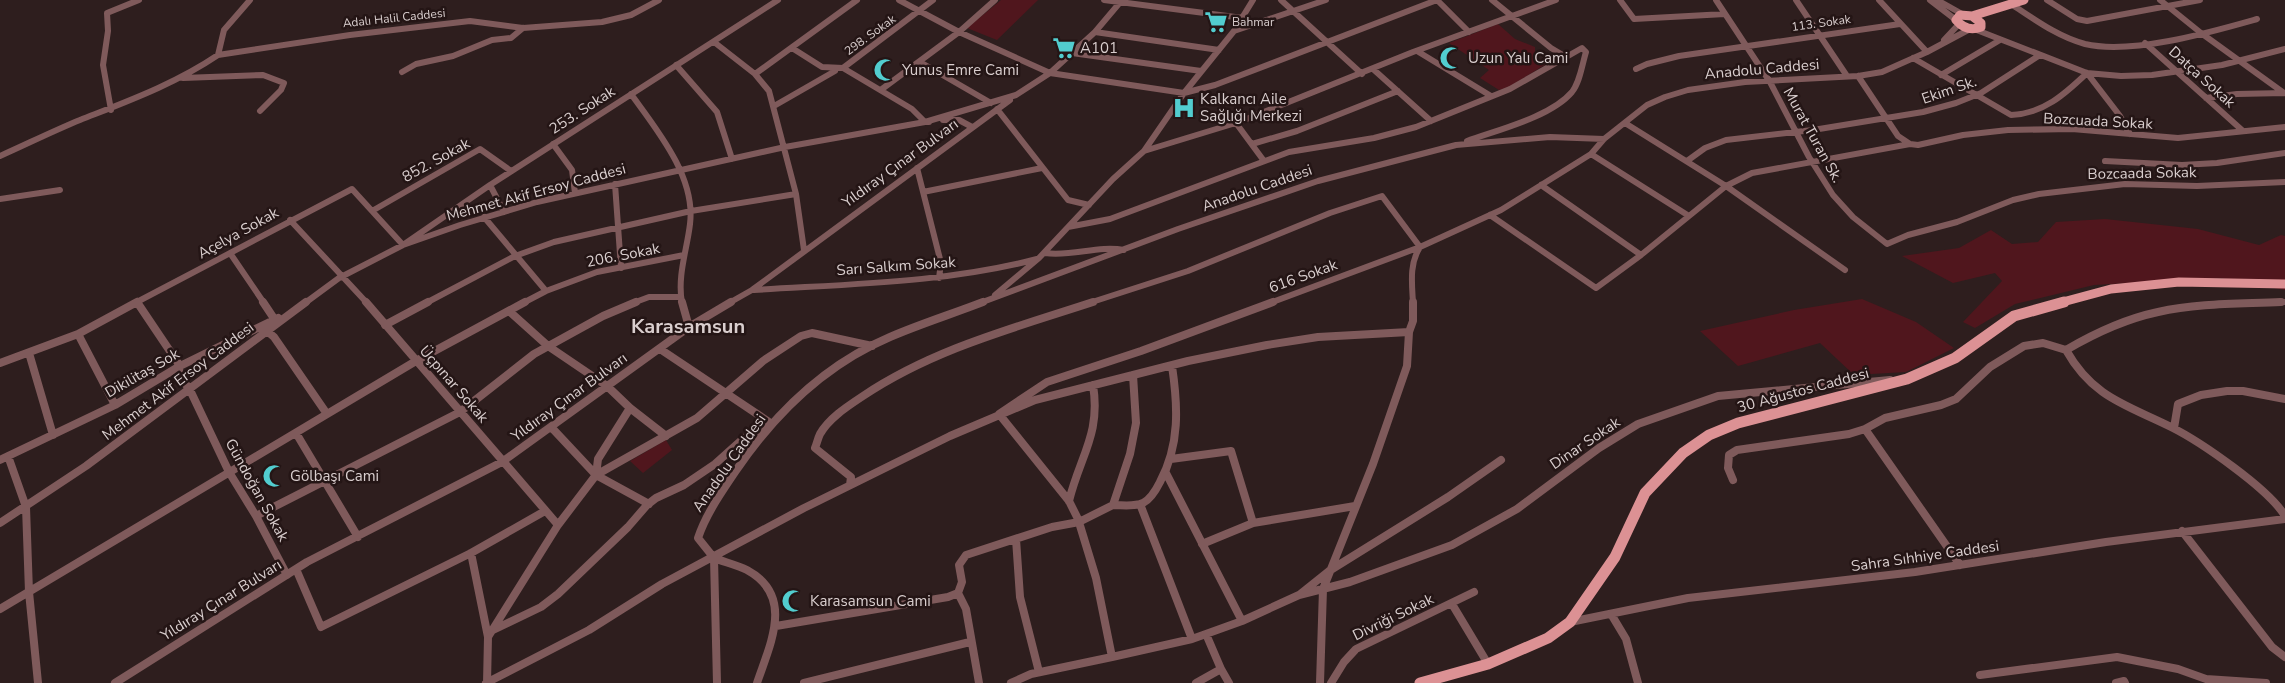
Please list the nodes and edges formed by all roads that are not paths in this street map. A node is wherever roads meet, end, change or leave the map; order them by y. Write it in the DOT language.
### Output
graph roads {
  1 [pos="139,0"];
  2 [pos="250,0"];
  3 [pos="659,0"];
  4 [pos="778,0"];
  5 [pos="857,0"];
  6 [pos="899,0"];
  7 [pos="933,0"];
  8 [pos="995,0"];
  9 [pos="1104,0"];
  10 [pos="1253,0"];
  11 [pos="1280,0"];
  12 [pos="1326,0"];
  13 [pos="1437,0"];
  14 [pos="1492,0"];
  15 [pos="1556,0"];
  16 [pos="1620,0"];
  17 [pos="1716,0"];
  18 [pos="1796,0"];
  19 [pos="1879,0"];
  20 [pos="1930,0"];
  21 [pos="1937,0"];
  22 [pos="2024,0"];
  23 [pos="2047,0"];
  24 [pos="2160,0"];
  25 [pos="2200,0"];
  26 [pos="1121,2"];
  27 [pos="2007,5"];
  28 [pos="2168,6"];
  29 [pos="920,11"];
  30 [pos="1296,12"];
  31 [pos="1726,14"];
  32 [pos="1968,15"];
  33 [pos="1513,16"];
  34 [pos="1242,18"];
  35 [pos="2256,19"];
  36 [pos="1958,22"];
  37 [pos="1900,24"];
  38 [pos="1977,27"];
  39 [pos="523,28"];
  40 [pos="1234,31"];
  41 [pos="959,32"];
  42 [pos="1095,32"];
  43 [pos="1469,32"];
  44 [pos="2201,33"];
  45 [pos="1820,35"];
  46 [pos="1998,39"];
  47 [pos="714,42"];
  48 [pos="1327,42"];
  49 [pos="2145,42"];
  50 [pos="1746,46"];
  51 [pos="1937,46"];
  52 [pos="792,48"];
  53 [pos="1219,50"];
  54 [pos="2285,50"];
  55 [pos="1418,51"];
  56 [pos="1927,52"];
  57 [pos="1072,53"];
  58 [pos="218,55"];
  59 [pos="2040,55"];
  60 [pos="1566,57"];
  61 [pos="1914,58"];
  62 [pos="2240,61"];
  63 [pos="920,62"];
  64 [pos="676,65"];
  65 [pos="843,68"];
  66 [pos="1373,68"];
  67 [pos="836,70"];
  68 [pos="1636,70"];
  69 [pos="1201,71"];
  70 [pos="2176,71"];
  71 [pos="402,72"];
  72 [pos="2087,73"];
  73 [pos="754,74"];
  74 [pos="1050,74"];
  75 [pos="1362,74"];
  76 [pos="1941,75"];
  77 [pos="1847,76"];
  78 [pos="1858,76"];
  79 [pos="178,78"];
  80 [pos="1770,82"];
  81 [pos="882,90"];
  82 [pos="1398,91"];
  83 [pos="1184,93"];
  84 [pos="2284,93"];
  85 [pos="631,94"];
  86 [pos="1976,94"];
  87 [pos="1491,96"];
  88 [pos="2206,98"];
  89 [pos="774,106"];
  90 [pos="994,106"];
  91 [pos="111,110"];
  92 [pos="967,110"];
  93 [pos="260,111"];
  94 [pos="985,118"];
  95 [pos="1885,119"];
  96 [pos="925,122"];
  97 [pos="1431,122"];
  98 [pos="1236,123"];
  99 [pos="1625,123"];
  100 [pos="972,127"];
  101 [pos="2285,127"];
  102 [pos="2243,131"];
  103 [pos="1797,132"];
  104 [pos="2130,134"];
  105 [pos="1604,139"];
  106 [pos="553,144"];
  107 [pos="1252,144"];
  108 [pos="1910,144"];
  109 [pos="1456,145"];
  110 [pos="785,147"];
  111 [pos="1144,151"];
  112 [pos="2285,153"];
  113 [pos="1591,154"];
  114 [pos="0,156"];
  115 [pos="732,159"];
  116 [pos="2105,160"];
  117 [pos="1264,161"];
  118 [pos="1687,161"];
  119 [pos="1811,161"];
  120 [pos="917,168"];
  121 [pos="1042,168"];
  122 [pos="679,170"];
  123 [pos="511,171"];
  124 [pos="2285,182"];
  125 [pos="614,184"];
  126 [pos="490,185"];
  127 [pos="1541,185"];
  128 [pos="1726,186"];
  129 [pos="60,190"];
  130 [pos="923,192"];
  131 [pos="576,193"];
  132 [pos="796,194"];
  133 [pos="0,199"];
  134 [pos="1089,205"];
  135 [pos="372,211"];
  136 [pos="691,211"];
  137 [pos="504,212"];
  138 [pos="1490,215"];
  139 [pos="1689,216"];
  140 [pos="484,218"];
  141 [pos="290,220"];
  142 [pos="618,227"];
  143 [pos="1068,227"];
  144 [pos="1888,244"];
  145 [pos="403,245"];
  146 [pos="1420,247"];
  147 [pos="804,250"];
  148 [pos="1124,250"];
  149 [pos="230,253"];
  150 [pos="684,255"];
  151 [pos="1042,255"];
  152 [pos="1642,255"];
  153 [pos="515,256"];
  154 [pos="621,268"];
  155 [pos="1845,270"];
  156 [pos="343,276"];
  157 [pos="939,278"];
  158 [pos="2285,284"];
  159 [pos="752,290"];
  160 [pos="546,291"];
  161 [pos="681,297"];
  162 [pos="990,300"];
  163 [pos="137,302"];
  164 [pos="2285,302"];
  165 [pos="297,308"];
  166 [pos="509,311"];
  167 [pos="274,320"];
  168 [pos="385,325"];
  169 [pos="689,327"];
  170 [pos="267,331"];
  171 [pos="1409,332"];
  172 [pos="78,334"];
  173 [pos="548,346"];
  174 [pos="872,346"];
  175 [pos="660,349"];
  176 [pos="2066,350"];
  177 [pos="29,352"];
  178 [pos="416,361"];
  179 [pos="0,363"];
  180 [pos="180,366"];
  181 [pos="1172,366"];
  182 [pos="1132,375"];
  183 [pos="1907,379"];
  184 [pos="1093,385"];
  185 [pos="607,386"];
  186 [pos="190,390"];
  187 [pos="726,393"];
  188 [pos="2285,399"];
  189 [pos="115,405"];
  190 [pos="630,408"];
  191 [pos="460,412"];
  192 [pos="327,414"];
  193 [pos="999,414"];
  194 [pos="772,424"];
  195 [pos="552,428"];
  196 [pos="2174,428"];
  197 [pos="1865,429"];
  198 [pos="296,434"];
  199 [pos="53,435"];
  200 [pos="666,436"];
  201 [pos="4,458"];
  202 [pos="1171,459"];
  203 [pos="1501,460"];
  204 [pos="502,462"];
  205 [pos="229,472"];
  206 [pos="1166,473"];
  207 [pos="596,475"];
  208 [pos="326,480"];
  209 [pos="1734,480"];
  210 [pos="850,485"];
  211 [pos="1069,502"];
  212 [pos="649,504"];
  213 [pos="1140,504"];
  214 [pos="1113,505"];
  215 [pos="1355,506"];
  216 [pos="26,507"];
  217 [pos="545,511"];
  218 [pos="256,516"];
  219 [pos="2285,518"];
  220 [pos="1079,522"];
  221 [pos="0,523"];
  222 [pos="1253,523"];
  223 [pos="558,526"];
  224 [pos="2182,531"];
  225 [pos="358,537"];
  226 [pos="1016,539"];
  227 [pos="1202,544"];
  228 [pos="471,553"];
  229 [pos="714,558"];
  230 [pos="1960,565"];
  231 [pos="296,569"];
  232 [pos="1328,570"];
  233 [pos="287,575"];
  234 [pos="1323,589"];
  235 [pos="29,592"];
  236 [pos="1474,592"];
  237 [pos="958,594"];
  238 [pos="1299,595"];
  239 [pos="1452,604"];
  240 [pos="0,609"];
  241 [pos="1611,614"];
  242 [pos="1242,621"];
  243 [pos="1570,622"];
  244 [pos="776,626"];
  245 [pos="489,634"];
  246 [pos="1206,634"];
  247 [pos="1192,639"];
  248 [pos="970,642"];
  249 [pos="1112,657"];
  250 [pos="2285,658"];
  251 [pos="1488,664"];
  252 [pos="1221,669"];
  253 [pos="1039,672"];
  254 [pos="1980,675"];
  255 [pos="38,683"];
  256 [pos="115,683"];
  257 [pos="486,683"];
  258 [pos="717,683"];
  259 [pos="757,683"];
  260 [pos="804,683"];
  261 [pos="979,683"];
  262 [pos="1011,683"];
  263 [pos="1196,683"];
  264 [pos="1228,683"];
  265 [pos="1320,683"];
  266 [pos="1331,683"];
  267 [pos="1420,683"];
  268 [pos="1638,683"];
  269 [pos="2266,683"];
  1 -- 91 [label="street"];
  2 -- 58 [label="street"];
  3 -- 39 [label="street, Adalı Halil Caddesi"];
  4 -- 47 [label="street, 253. Sokak"];
  5 -- 52 [label="street"];
  6 -- 29 [label="street"];
  7 -- 29 [label="street, 298. Sokak"];
  8 -- 41 [label="street"];
  9 -- 26 [label="street"];
  10 -- 34 [label="street"];
  11 -- 30 [label="street"];
  12 -- 30 [label="street"];
  13 -- 43 [label="street"];
  13 -- 48 [label="street"];
  14 -- 33 [label="street"];
  15 -- 33 [label="street"];
  16 -- 31 [label="street"];
  17 -- 31 [label="street, Murat Turan Sk."];
  18 -- 45 [label="street"];
  19 -- 37 [label="street"];
  20 -- 36 [label="street"];
  21 -- 32 [label="street"];
  22 -- 27 [label="main road"];
  23 -- 28 [label="street"];
  24 -- 28 [label="street"];
  25 -- 28 [label="street"];
  26 -- 34 [label="street"];
  26 -- 42 [label="street"];
  27 -- 32 [label="main road"];
  27 -- 38 [label="main road"];
  27 -- 49 [label="street"];
  28 -- 44 [label="street"];
  29 -- 41 [label="street"];
  29 -- 65 [label="street, 298. Sokak"];
  30 -- 40 [label="street"];
  30 -- 48 [label="street"];
  31 -- 50 [label="street, Murat Turan Sk."];
  32 -- 36 [label="main road"];
  32 -- 38 [label="main road"];
  33 -- 43 [label="street"];
  33 -- 60 [label="street"];
  34 -- 40 [label="street"];
  35 -- 44 [label="street"];
  36 -- 38 [label="main road"];
  36 -- 51 [label="street"];
  37 -- 45 [label="street, 113. Sokak"];
  37 -- 56 [label="street"];
  38 -- 46 [label="street"];
  38 -- 51 [label="street"];
  39 -- 58 [label="street, Adalı Halil Caddesi"];
  39 -- 71 [label="street"];
  40 -- 53 [label="street"];
  41 -- 63 [label="street"];
  41 -- 74 [label="street"];
  42 -- 53 [label="street"];
  42 -- 57 [label="street"];
  43 -- 55 [label="street"];
  44 -- 49 [label="street"];
  44 -- 62 [label="street"];
  45 -- 50 [label="street, 113. Sokak"];
  45 -- 77 [label="street"];
  46 -- 59 [label="street"];
  46 -- 76 [label="street"];
  47 -- 64 [label="street, 253. Sokak"];
  47 -- 73 [label="street"];
  48 -- 75 [label="street"];
  48 -- 83 [label="street"];
  49 -- 70 [label="street, Datça Sokak"];
  50 -- 68 [label="street, 113. Sokak"];
  50 -- 80 [label="street, Murat Turan Sk."];
  51 -- 56 [label="street, Anadolu Caddesi"];
  52 -- 67 [label="street"];
  52 -- 73 [label="street"];
  53 -- 69 [label="street"];
  54 -- 62 [label="street"];
  55 -- 66 [label="street"];
  55 -- 87 [label="street"];
  56 -- 61 [label="street, Anadolu Caddesi"];
  57 -- 69 [label="street"];
  57 -- 74 [label="street"];
  58 -- 79 [label="street, Adalı Halil Caddesi"];
  59 -- 72 [label="street"];
  59 -- 86 [label="street, Ekim Sk."];
  60 -- 87 [label="street"];
  60 -- 109 [label="street"];
  61 -- 76 [label="street"];
  61 -- 78 [label="street, Anadolu Caddesi"];
  62 -- 70 [label="street"];
  62 -- 84 [label="street"];
  63 -- 81 [label="street"];
  63 -- 90 [label="street"];
  64 -- 85 [label="street, 253. Sokak"];
  64 -- 115 [label="street"];
  65 -- 67 [label="street"];
  65 -- 81 [label="street"];
  66 -- 75 [label="street"];
  66 -- 82 [label="street"];
  67 -- 89 [label="street"];
  69 -- 83 [label="street"];
  70 -- 72 [label="street"];
  70 -- 88 [label="street, Datça Sokak"];
  72 -- 86 [label="street"];
  72 -- 104 [label="street"];
  73 -- 89 [label="street"];
  74 -- 83 [label="street"];
  74 -- 90 [label="street, Yıldıray Çınar Bulvarı"];
  75 -- 98 [label="street"];
  76 -- 86 [label="street"];
  77 -- 78 [label="street, Anadolu Caddesi"];
  77 -- 80 [label="street, Anadolu Caddesi"];
  78 -- 95 [label="street"];
  79 -- 91 [label="street, Adalı Halil Caddesi"];
  79 -- 93 [label="street"];
  80 -- 99 [label="street, Anadolu Caddesi"];
  80 -- 103 [label="street, Murat Turan Sk."];
  81 -- 96 [label="street"];
  82 -- 97 [label="street"];
  82 -- 107 [label="street"];
  83 -- 111 [label="street"];
  84 -- 88 [label="street"];
  85 -- 106 [label="street, 253. Sokak"];
  85 -- 122 [label="street"];
  86 -- 95 [label="street, Ekim Sk."];
  87 -- 97 [label="street"];
  88 -- 102 [label="street, Datça Sokak"];
  89 -- 110 [label="street"];
  90 -- 92 [label="street, Mehmet Akif Ersoy Caddesi"];
  90 -- 94 [label="street, Yıldıray Çınar Bulvarı"];
  90 -- 121 [label="street"];
  91 -- 114 [label="street, Adalı Halil Caddesi"];
  92 -- 94 [label="street"];
  92 -- 96 [label="street, Mehmet Akif Ersoy Caddesi"];
  94 -- 100 [label="street, Yıldıray Çınar Bulvarı"];
  95 -- 103 [label="street, Ekim Sk."];
  95 -- 108 [label="street"];
  96 -- 100 [label="street"];
  96 -- 110 [label="street, Mehmet Akif Ersoy Caddesi"];
  97 -- 117 [label="street"];
  98 -- 107 [label="street"];
  98 -- 111 [label="street"];
  99 -- 105 [label="street, Anadolu Caddesi"];
  99 -- 118 [label="street"];
  100 -- 120 [label="street, Yıldıray Çınar Bulvarı"];
  101 -- 102 [label="street, Bozcuada Sokak"];
  102 -- 104 [label="street, Bozcuada Sokak"];
  103 -- 118 [label="street, Ekim Sk."];
  103 -- 119 [label="street, Murat Turan Sk."];
  104 -- 108 [label="street, Bozcuada Sokak"];
  105 -- 109 [label="street, Anadolu Caddesi"];
  105 -- 113 [label="street, 616 Sokak"];
  106 -- 123 [label="street, 253. Sokak"];
  106 -- 131 [label="street"];
  107 -- 117 [label="street"];
  108 -- 119 [label="street, Bozcuada Sokak"];
  109 -- 148 [label="street, Anadolu Caddesi"];
  110 -- 115 [label="street, Mehmet Akif Ersoy Caddesi"];
  110 -- 132 [label="street"];
  111 -- 134 [label="street"];
  112 -- 116 [label="street"];
  113 -- 127 [label="street, 616 Sokak"];
  113 -- 139 [label="street"];
  115 -- 122 [label="street, Mehmet Akif Ersoy Caddesi"];
  117 -- 143 [label="street"];
  118 -- 128 [label="street"];
  119 -- 128 [label="street, Bozcuada Sokak"];
  119 -- 144 [label="street, Murat Turan Sk."];
  120 -- 130 [label="street"];
  120 -- 147 [label="street, Yıldıray Çınar Bulvarı"];
  121 -- 130 [label="street"];
  121 -- 134 [label="street"];
  122 -- 125 [label="street, Mehmet Akif Ersoy Caddesi"];
  122 -- 136 [label="street"];
  123 -- 126 [label="street, 253. Sokak"];
  123 -- 135 [label="street, 852. Sokak"];
  124 -- 144 [label="street, Bozcaada Sokak"];
  125 -- 131 [label="street, Mehmet Akif Ersoy Caddesi"];
  125 -- 142 [label="street"];
  126 -- 137 [label="street"];
  126 -- 145 [label="street, 253. Sokak"];
  127 -- 138 [label="street, 616 Sokak"];
  127 -- 152 [label="street"];
  128 -- 139 [label="street, Bozcuada Sokak"];
  128 -- 155 [label="street"];
  129 -- 133 [label="street"];
  130 -- 157 [label="street"];
  131 -- 137 [label="street, Mehmet Akif Ersoy Caddesi"];
  132 -- 136 [label="street"];
  132 -- 147 [label="street"];
  134 -- 143 [label="street"];
  135 -- 141 [label="street, Açelya Sokak"];
  135 -- 145 [label="street"];
  136 -- 142 [label="street"];
  136 -- 150 [label="street"];
  137 -- 140 [label="street, Mehmet Akif Ersoy Caddesi"];
  138 -- 146 [label="street, 616 Sokak"];
  138 -- 152 [label="street, Bozcuada Sokak"];
  139 -- 152 [label="street, Bozcuada Sokak"];
  140 -- 145 [label="street, Mehmet Akif Ersoy Caddesi"];
  140 -- 153 [label="street"];
  141 -- 149 [label="street, Açelya Sokak"];
  141 -- 156 [label="street, Üçpınar Sokak"];
  142 -- 153 [label="street"];
  142 -- 154 [label="street"];
  143 -- 151 [label="street"];
  145 -- 156 [label="street, Mehmet Akif Ersoy Caddesi"];
  146 -- 171 [label="street"];
  146 -- 193 [label="street, 616 Sokak"];
  146 -- 210 [label="street"];
  147 -- 159 [label="street, Yıldıray Çınar Bulvarı"];
  148 -- 151 [label="street"];
  148 -- 162 [label="street, Anadolu Caddesi"];
  149 -- 163 [label="street, Açelya Sokak"];
  149 -- 167 [label="street"];
  150 -- 154 [label="street, 206. Sokak"];
  150 -- 161 [label="street"];
  151 -- 157 [label="street, Sarı Salkım Sokak"];
  151 -- 162 [label="street"];
  153 -- 160 [label="street"];
  153 -- 168 [label="street"];
  154 -- 160 [label="street, 206. Sokak"];
  156 -- 165 [label="street, Mehmet Akif Ersoy Caddesi"];
  156 -- 168 [label="street, Üçpınar Sokak"];
  157 -- 159 [label="street, Sarı Salkım Sokak"];
  158 -- 183 [label="main road, 30 Ağustos Caddesi"];
  159 -- 169 [label="street, Yıldıray Çınar Bulvarı"];
  160 -- 166 [label="street, 206. Sokak"];
  161 -- 169 [label="street"];
  161 -- 173 [label="street"];
  162 -- 174 [label="street, Anadolu Caddesi"];
  163 -- 172 [label="street, Açelya Sokak"];
  163 -- 180 [label="street"];
  164 -- 176 [label="street"];
  165 -- 167 [label="street, Dikilitaş Sok"];
  165 -- 170 [label="street, Mehmet Akif Ersoy Caddesi"];
  166 -- 173 [label="street"];
  166 -- 178 [label="street, 206. Sokak"];
  167 -- 180 [label="street, Dikilitaş Sok"];
  168 -- 178 [label="street, Üçpınar Sokak"];
  169 -- 175 [label="street, Yıldıray Çınar Bulvarı"];
  170 -- 186 [label="street, Mehmet Akif Ersoy Caddesi"];
  170 -- 192 [label="street"];
  171 -- 181 [label="street"];
  171 -- 215 [label="street"];
  172 -- 177 [label="street, Açelya Sokak"];
  172 -- 189 [label="street"];
  173 -- 185 [label="street"];
  173 -- 191 [label="street"];
  174 -- 187 [label="street"];
  174 -- 194 [label="street, Anadolu Caddesi"];
  175 -- 185 [label="street, Yıldıray Çınar Bulvarı"];
  175 -- 187 [label="street"];
  176 -- 196 [label="street, Sahra Sıhhiye Caddesi"];
  176 -- 197 [label="street"];
  177 -- 179 [label="street, Açelya Sokak"];
  177 -- 199 [label="street"];
  178 -- 191 [label="street, Üçpınar Sokak"];
  178 -- 192 [label="street, 206. Sokak"];
  180 -- 186 [label="street, Gündoğan Sokak"];
  180 -- 189 [label="street, Dikilitaş Sok"];
  181 -- 182 [label="street"];
  181 -- 202 [label="street"];
  182 -- 184 [label="street"];
  182 -- 214 [label="street"];
  183 -- 234 [label="street, Dinar Sokak"];
  183 -- 243 [label="main road, 30 Ağustos Caddesi"];
  184 -- 193 [label="street"];
  184 -- 211 [label="street"];
  185 -- 190 [label="street"];
  185 -- 195 [label="street, Yıldıray Çınar Bulvarı"];
  186 -- 205 [label="street, Gündoğan Sokak"];
  186 -- 216 [label="street, Mehmet Akif Ersoy Caddesi"];
  187 -- 194 [label="street"];
  187 -- 200 [label="street"];
  188 -- 196 [label="street"];
  189 -- 199 [label="street, Dikilitaş Sok"];
  190 -- 200 [label="street"];
  190 -- 207 [label="street"];
  191 -- 204 [label="street, Üçpınar Sokak"];
  191 -- 208 [label="street"];
  192 -- 198 [label="street, 206. Sokak"];
  193 -- 210 [label="street"];
  193 -- 211 [label="street"];
  194 -- 212 [label="street"];
  194 -- 229 [label="street, Anadolu Caddesi"];
  195 -- 204 [label="street, Yıldıray Çınar Bulvarı"];
  195 -- 207 [label="street"];
  196 -- 219 [label="street, Sahra Sıhhiye Caddesi"];
  197 -- 209 [label="street"];
  197 -- 230 [label="street"];
  198 -- 205 [label="street, 206. Sokak"];
  198 -- 208 [label="street"];
  199 -- 201 [label="street, Dikilitaş Sok"];
  200 -- 207 [label="street"];
  201 -- 216 [label="street"];
  202 -- 206 [label="street"];
  202 -- 222 [label="street"];
  203 -- 232 [label="street"];
  204 -- 217 [label="street, Üçpınar Sokak"];
  204 -- 225 [label="street, Yıldıray Çınar Bulvarı"];
  205 -- 218 [label="street, Gündoğan Sokak"];
  205 -- 235 [label="street, 206. Sokak"];
  206 -- 213 [label="street"];
  206 -- 227 [label="street"];
  207 -- 212 [label="street"];
  207 -- 223 [label="street"];
  208 -- 218 [label="street"];
  208 -- 225 [label="street"];
  210 -- 229 [label="street"];
  211 -- 220 [label="street"];
  212 -- 245 [label="street"];
  213 -- 214 [label="street"];
  213 -- 247 [label="street"];
  214 -- 220 [label="street"];
  215 -- 222 [label="street"];
  215 -- 232 [label="street"];
  216 -- 221 [label="street, Mehmet Akif Ersoy Caddesi"];
  216 -- 235 [label="street"];
  217 -- 223 [label="street, Üçpınar Sokak"];
  217 -- 228 [label="street"];
  218 -- 233 [label="street, Gündoğan Sokak"];
  219 -- 224 [label="street, Sahra Sıhhiye Caddesi"];
  220 -- 226 [label="street"];
  220 -- 249 [label="street"];
  222 -- 227 [label="street"];
  223 -- 245 [label="street"];
  224 -- 230 [label="street, Sahra Sıhhiye Caddesi"];
  224 -- 250 [label="street"];
  225 -- 231 [label="street, Yıldıray Çınar Bulvarı"];
  226 -- 237 [label="street"];
  226 -- 253 [label="street"];
  227 -- 242 [label="street"];
  228 -- 231 [label="street"];
  228 -- 245 [label="street"];
  229 -- 244 [label="street"];
  229 -- 257 [label="street"];
  229 -- 258 [label="street"];
  230 -- 241 [label="street, Sahra Sıhhiye Caddesi"];
  231 -- 233 [label="street, Yıldıray Çınar Bulvarı"];
  232 -- 234 [label="street"];
  232 -- 238 [label="street"];
  233 -- 256 [label="street, Yıldıray Çınar Bulvarı"];
  234 -- 238 [label="street, Dinar Sokak"];
  234 -- 265 [label="street"];
  235 -- 240 [label="street, 206. Sokak"];
  235 -- 255 [label="street"];
  236 -- 239 [label="street, Divriği Sokak"];
  237 -- 244 [label="street"];
  237 -- 248 [label="street"];
  238 -- 242 [label="street"];
  239 -- 251 [label="street"];
  239 -- 266 [label="street, Divriği Sokak"];
  241 -- 243 [label="street, Sahra Sıhhiye Caddesi"];
  241 -- 268 [label="street"];
  242 -- 246 [label="street"];
  243 -- 251 [label="main road, 30 Ağustos Caddesi"];
  244 -- 259 [label="street"];
  245 -- 257 [label="street"];
  246 -- 247 [label="street"];
  246 -- 252 [label="street"];
  247 -- 249 [label="street"];
  248 -- 260 [label="street"];
  248 -- 261 [label="street"];
  249 -- 253 [label="street"];
  251 -- 267 [label="main road, 30 Ağustos Caddesi"];
  252 -- 263 [label="street"];
  252 -- 264 [label="street"];
  253 -- 262 [label="street"];
  254 -- 269 [label="street"];
}
